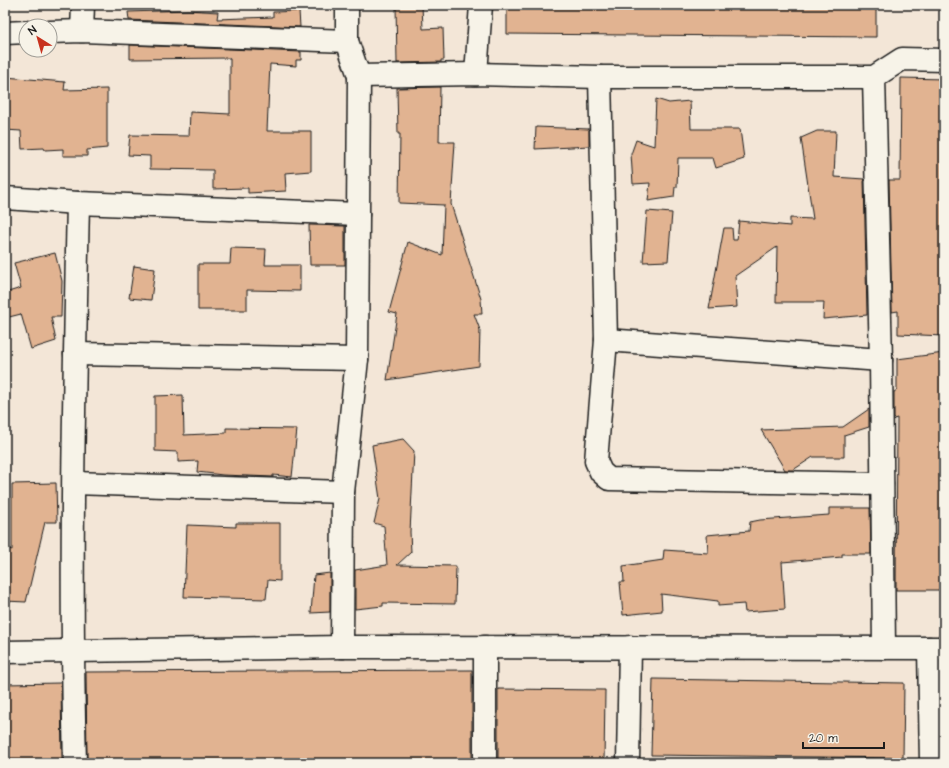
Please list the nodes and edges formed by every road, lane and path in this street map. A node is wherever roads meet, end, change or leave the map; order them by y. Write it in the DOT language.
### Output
graph roads {
  1 [pos="83,5"];
  2 [pos="347,5"];
  3 [pos="481,5"];
  4 [pos="82,31"];
  5 [pos="5,32"];
  6 [pos="18,32"];
  7 [pos="58,32"];
  8 [pos="347,41"];
  9 [pos="944,60"];
  10 [pos="476,74"];
  11 [pos="359,76"];
  12 [pos="600,77"];
  13 [pos="874,77"];
  14 [pos="5,198"];
  15 [pos="78,203"];
  16 [pos="358,214"];
  17 [pos="606,340"];
  18 [pos="75,354"];
  19 [pos="357,359"];
  20 [pos="881,360"];
  21 [pos="74,483"];
  22 [pos="882,484"];
  23 [pos="343,492"];
  24 [pos="342,647"];
  25 [pos="485,648"];
  26 [pos="630,648"];
  27 [pos="884,648"];
  28 [pos="936,648"];
  29 [pos="72,651"];
  30 [pos="5,652"];
  31 [pos="75,763"];
  32 [pos="484,763"];
  33 [pos="628,763"];
  34 [pos="931,763"];
  1 -- 4 [label="street"];
  2 -- 8 [label="street"];
  3 -- 10 [label="street"];
  4 -- 7 [label="street"];
  4 -- 8 [label="street"];
  5 -- 6 [label="street"];
  8 -- 11 [label="street"];
  9 -- 13 [label="street"];
  10 -- 11 [label="street"];
  10 -- 12 [label="street"];
  11 -- 16 [label="street"];
  12 -- 13 [label="street"];
  12 -- 17 [label="street"];
  13 -- 20 [label="street"];
  14 -- 15 [label="street"];
  15 -- 16 [label="street"];
  15 -- 18 [label="street"];
  16 -- 19 [label="street"];
  17 -- 20 [label="street"];
  17 -- 22 [label="street"];
  18 -- 19 [label="street"];
  18 -- 21 [label="street"];
  19 -- 23 [label="street"];
  20 -- 22 [label="street"];
  21 -- 23 [label="street"];
  21 -- 29 [label="street"];
  22 -- 27 [label="street"];
  23 -- 24 [label="street"];
  24 -- 25 [label="street"];
  24 -- 29 [label="street"];
  25 -- 26 [label="street"];
  25 -- 32 [label="street"];
  26 -- 27 [label="street"];
  26 -- 33 [label="street"];
  27 -- 28 [label="street"];
  28 -- 34 [label="street"];
  29 -- 30 [label="street"];
  29 -- 31 [label="street"];
}
